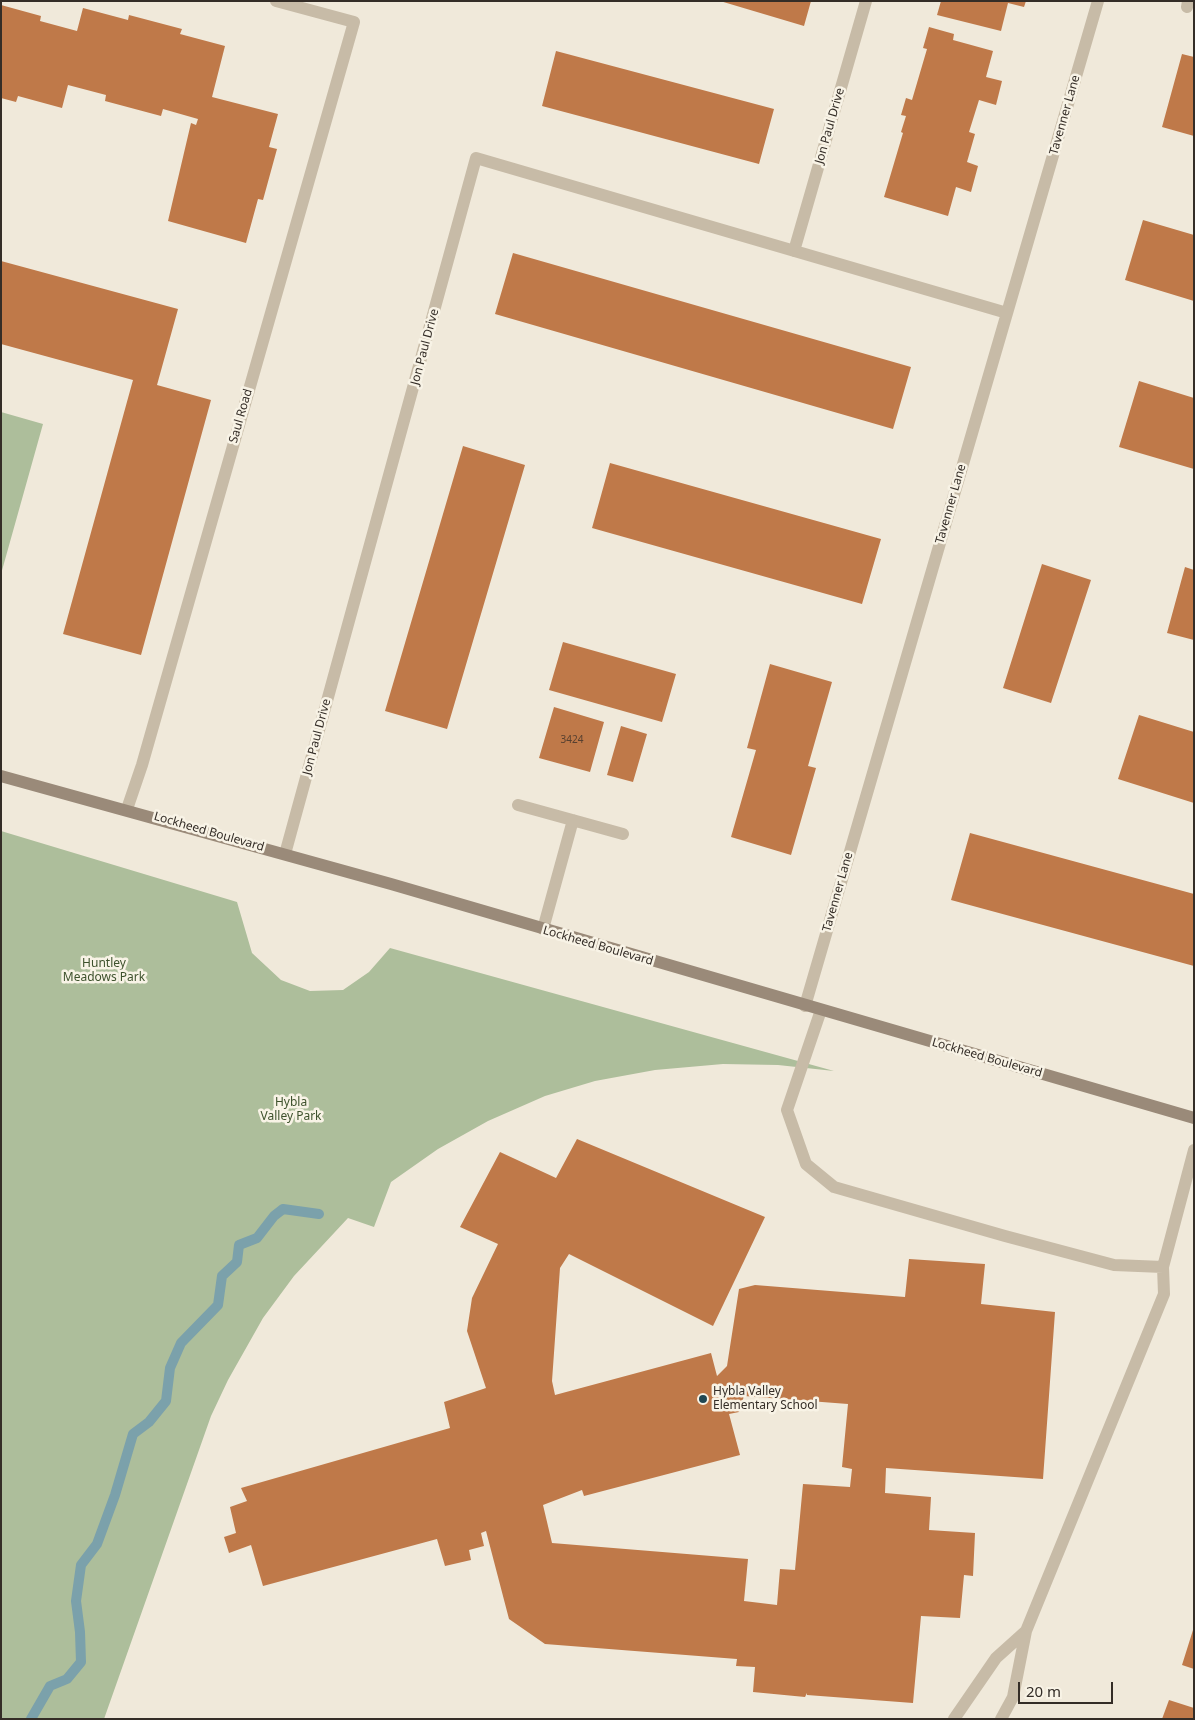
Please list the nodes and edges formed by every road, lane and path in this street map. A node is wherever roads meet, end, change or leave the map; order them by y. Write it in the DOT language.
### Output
graph roads {
  1 [pos="276,1"];
  2 [pos="866,1"];
  3 [pos="1098,1"];
  4 [pos="794,251"];
  5 [pos="1007,313"];
  6 [pos="1,776"];
  7 [pos="518,805"];
  8 [pos="127,809"];
  9 [pos="573,820"];
  10 [pos="623,834"];
  11 [pos="285,854"];
  12 [pos="543,929"];
  13 [pos="805,1006"];
  14 [pos="821,1010"];
  15 [pos="1194,1118"];
  16 [pos="1194,1150"];
  17 [pos="1163,1267"];
  18 [pos="1026,1631"];
  19 [pos="954,1719"];
  20 [pos="1001,1719"];
  1 -- 8 [label="street, Saul Road"];
  2 -- 4 [label="street, Jon Paul Drive"];
  3 -- 5 [label="street, Tavenner Lane"];
  4 -- 5 [label="street, Jon Paul Drive"];
  4 -- 11 [label="street, Jon Paul Drive"];
  5 -- 13 [label="street, Tavenner Lane"];
  6 -- 8 [label="street, Lockheed Boulevard"];
  7 -- 9 [label="street"];
  8 -- 11 [label="street, Lockheed Boulevard"];
  9 -- 10 [label="street"];
  9 -- 12 [label="street"];
  11 -- 12 [label="street, Lockheed Boulevard"];
  12 -- 13 [label="street, Lockheed Boulevard"];
  13 -- 14 [label="street, Lockheed Boulevard"];
  14 -- 15 [label="street, Lockheed Boulevard"];
  14 -- 17 [label="street"];
  16 -- 17 [label="street"];
  17 -- 18 [label="street"];
  18 -- 19 [label="street"];
  18 -- 20 [label="street"];
}
